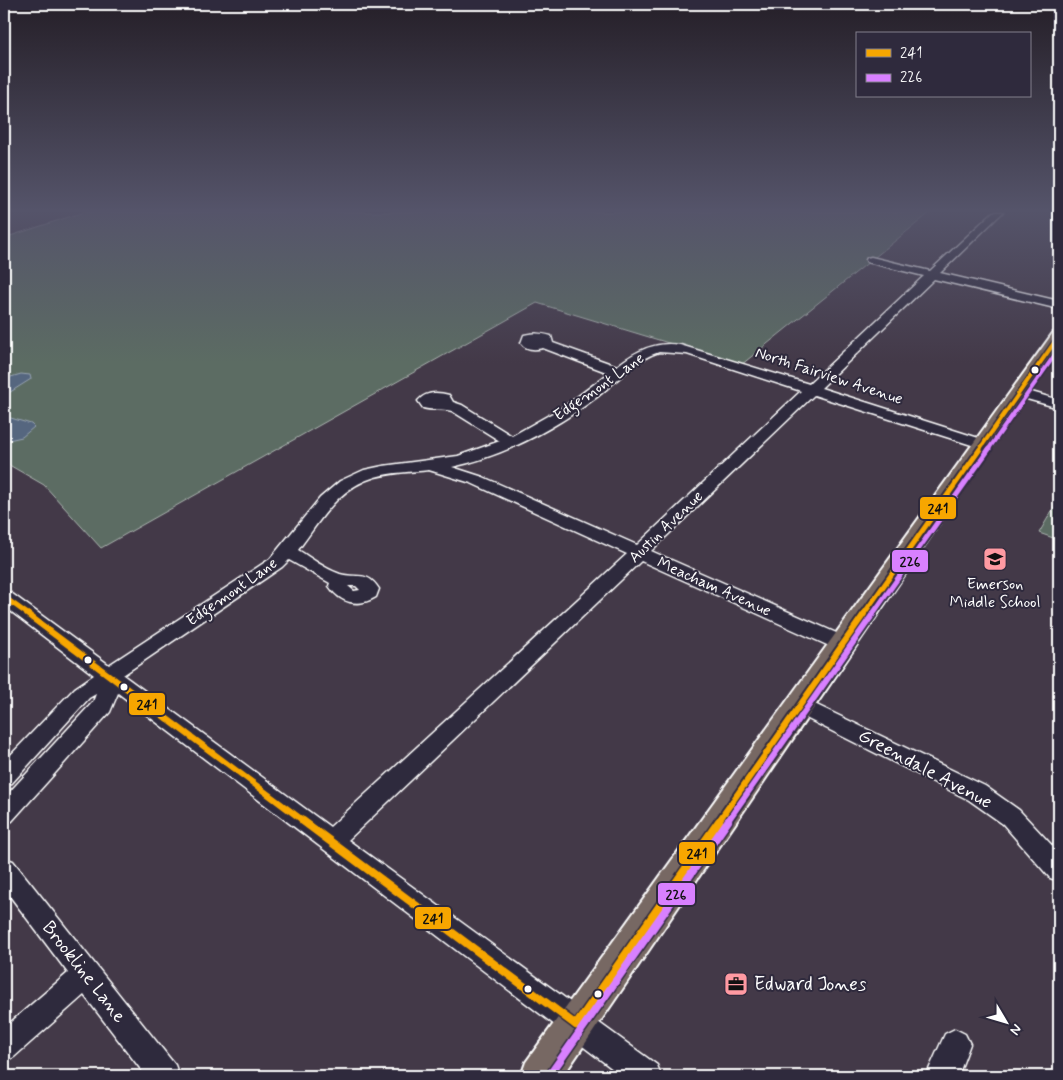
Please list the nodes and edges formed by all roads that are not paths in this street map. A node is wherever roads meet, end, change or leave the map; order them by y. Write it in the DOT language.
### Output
graph roads {
  1 [pos="881,262"];
  2 [pos="946,262"];
  3 [pos="933,275"];
  4 [pos="1059,305"];
  5 [pos="1059,337"];
  6 [pos="545,344"];
  7 [pos="662,348"];
  8 [pos="619,372"];
  9 [pos="811,389"];
  10 [pos="1021,393"];
  11 [pos="444,404"];
  12 [pos="1059,404"];
  13 [pos="511,442"];
  14 [pos="983,444"];
  15 [pos="478,456"];
  16 [pos="425,466"];
  17 [pos="477,480"];
  18 [pos="288,552"];
  19 [pos="638,554"];
  20 [pos="340,580"];
  21 [pos="4,596"];
  22 [pos="843,644"];
  23 [pos="108,676"];
  24 [pos="800,705"];
  25 [pos="6,772"];
  26 [pos="37,778"];
  27 [pos="4,814"];
  28 [pos="331,841"];
  29 [pos="4,869"];
  30 [pos="1059,870"];
  31 [pos="87,975"];
  32 [pos="576,1025"];
  33 [pos="955,1044"];
  34 [pos="4,1047"];
  35 [pos="164,1076"];
  36 [pos="540,1076"];
  37 [pos="646,1076"];
  38 [pos="942,1076"];
  1 -- 3 [label="street"];
  2 -- 3 [label="street, Austin Avenue"];
  3 -- 4 [label="street"];
  3 -- 9 [label="street, Austin Avenue"];
  5 -- 10 [label="main road"];
  6 -- 8 [label="street"];
  7 -- 8 [label="street, Edgemont Lane"];
  7 -- 9 [label="street, North Fairview Avenue"];
  8 -- 13 [label="street, Edgemont Lane"];
  9 -- 14 [label="street, North Fairview Avenue"];
  9 -- 19 [label="street, Austin Avenue"];
  10 -- 12 [label="street"];
  10 -- 14 [label="main road"];
  11 -- 13 [label="street"];
  13 -- 15 [label="street, Edgemont Lane"];
  14 -- 22 [label="main road"];
  15 -- 16 [label="street, Edgemont Lane"];
  15 -- 17 [label="street"];
  16 -- 17 [label="street, Meacham Avenue"];
  16 -- 18 [label="street, Edgemont Lane"];
  17 -- 19 [label="street, Meacham Avenue"];
  18 -- 20 [label="street"];
  18 -- 23 [label="street, Edgemont Lane"];
  19 -- 22 [label="street, Meacham Avenue"];
  19 -- 28 [label="street, Austin Avenue"];
  21 -- 23 [label="street"];
  22 -- 24 [label="main road"];
  23 -- 25 [label="street, Edgemont Lane"];
  23 -- 26 [label="street"];
  23 -- 28 [label="street"];
  24 -- 30 [label="street, Greendale Avenue"];
  24 -- 32 [label="main road"];
  25 -- 26 [label="street"];
  26 -- 27 [label="street"];
  28 -- 32 [label="street"];
  29 -- 31 [label="street, Brookline Lane"];
  31 -- 34 [label="street"];
  31 -- 35 [label="street, Brookline Lane"];
  32 -- 36 [label="main road"];
  32 -- 37 [label="street"];
  33 -- 38 [label="street"];
}
